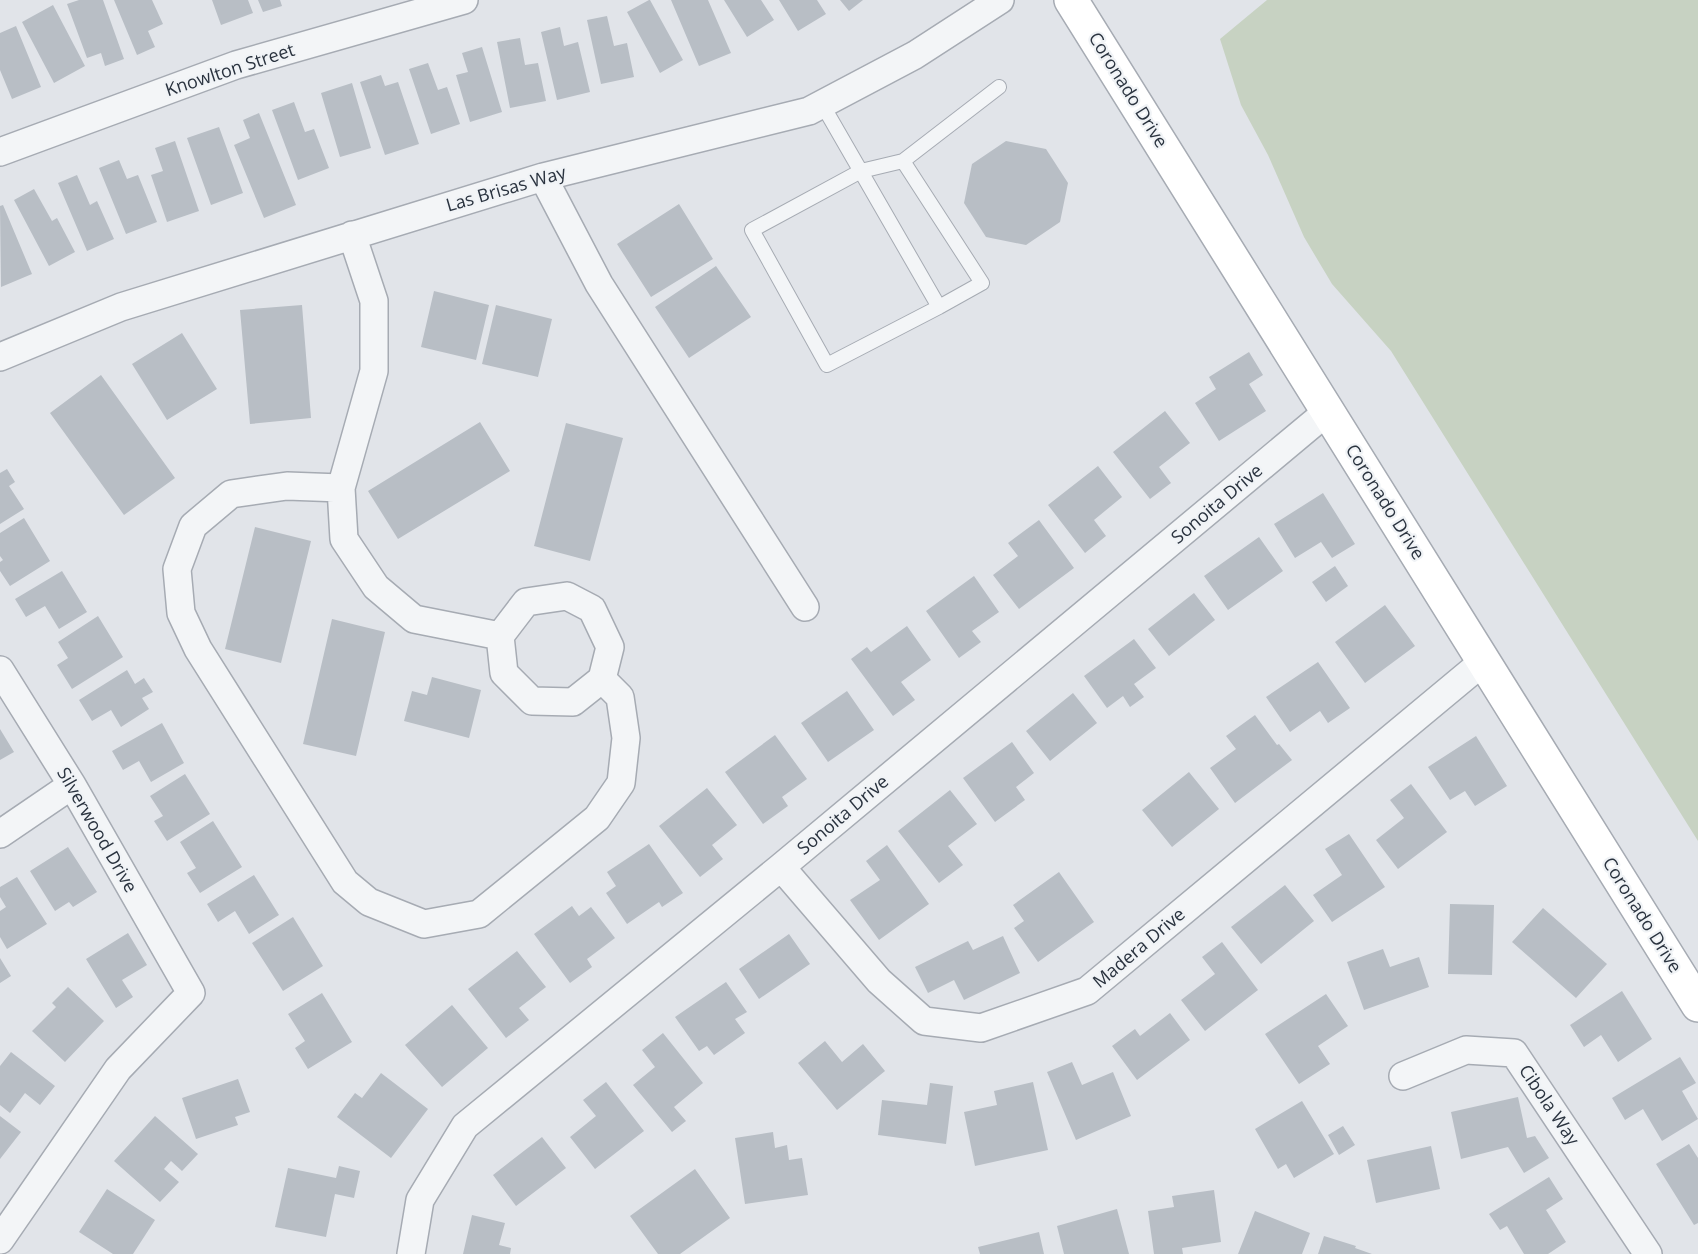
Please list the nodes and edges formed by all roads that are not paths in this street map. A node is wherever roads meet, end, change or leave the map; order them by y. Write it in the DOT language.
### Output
graph roads {
  1 [pos="464,0"];
  2 [pos="1000,0"];
  3 [pos="1071,0"];
  4 [pos="435,4"];
  5 [pos="999,87"];
  6 [pos="822,104"];
  7 [pos="0,152"];
  8 [pos="903,161"];
  9 [pos="861,171"];
  10 [pos="543,177"];
  11 [pos="352,235"];
  12 [pos="939,307"];
  13 [pos="0,357"];
  14 [pos="1328,411"];
  15 [pos="341,488"];
  16 [pos="805,607"];
  17 [pos="500,636"];
  18 [pos="1484,661"];
  19 [pos="0,670"];
  20 [pos="602,679"];
  21 [pos="72,785"];
  22 [pos="0,834"];
  23 [pos="782,867"];
  24 [pos="1698,1005"];
  25 [pos="1403,1076"];
  26 [pos="0,1240"];
  27 [pos="411,1254"];
  28 [pos="1648,1254"];
  1 -- 4 [label="street, Knowlton Street"];
  2 -- 6 [label="street, Las Brisas Way"];
  3 -- 14 [label="street, Coronado Drive"];
  4 -- 7 [label="street, Knowlton Street"];
  5 -- 8 [label="lane"];
  6 -- 9 [label="lane"];
  6 -- 10 [label="street, Las Brisas Way"];
  8 -- 9 [label="lane"];
  8 -- 12 [label="lane"];
  9 -- 12 [label="lane"];
  9 -- 12 [label="lane"];
  10 -- 11 [label="street, Las Brisas Way"];
  10 -- 16 [label="street"];
  11 -- 13 [label="street, Las Brisas Way"];
  11 -- 15 [label="street"];
  14 -- 18 [label="street, Coronado Drive"];
  14 -- 23 [label="street, Sonoita Drive"];
  15 -- 17 [label="street"];
  15 -- 20 [label="street"];
  17 -- 20 [label="street"];
  17 -- 20 [label="street"];
  18 -- 23 [label="street, Madera Drive"];
  18 -- 24 [label="street, Coronado Drive"];
  19 -- 21 [label="street, Silverwood Drive"];
  21 -- 22 [label="street"];
  21 -- 26 [label="street, Silverwood Drive"];
  23 -- 27 [label="street, Sonoita Drive"];
  25 -- 28 [label="street, Cibola Way"];
}
